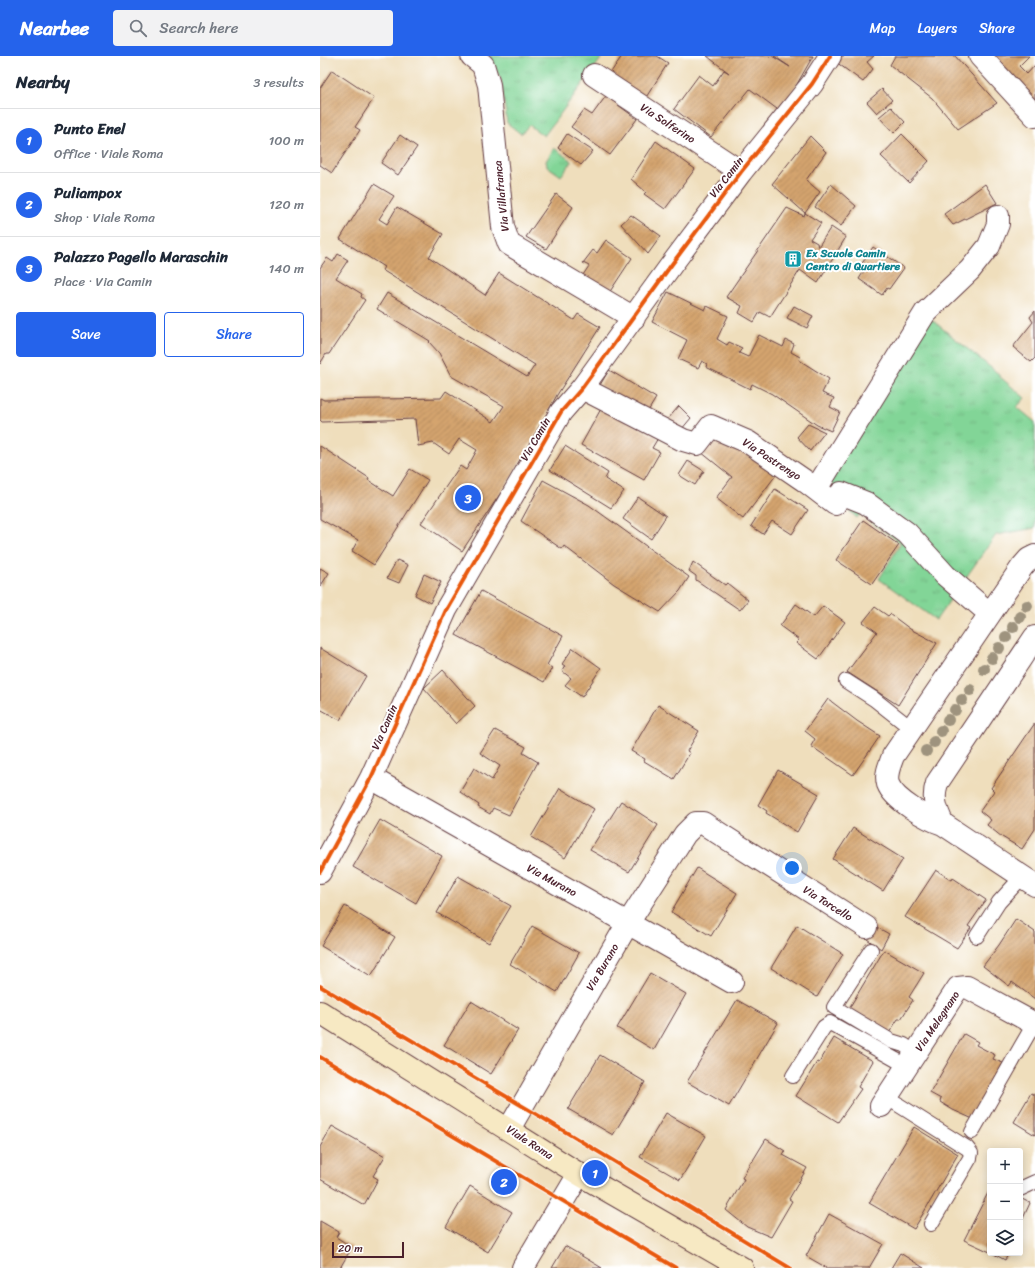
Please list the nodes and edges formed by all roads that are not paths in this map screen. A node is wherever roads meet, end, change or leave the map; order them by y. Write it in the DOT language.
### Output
graph roads {
  1 [pos="472,56"];
  2 [pos="830,56"];
  3 [pos="980,56"];
  4 [pos="594,75"];
  5 [pos="1035,116"];
  6 [pos="741,172"];
  7 [pos="998,216"];
  8 [pos="634,318"];
  9 [pos="582,388"];
  10 [pos="816,489"];
  11 [pos="1035,556"];
  12 [pos="990,614"];
  13 [pos="1035,637"];
  14 [pos="846,681"];
  15 [pos="912,729"];
  16 [pos="371,778"];
  17 [pos="934,792"];
  18 [pos="902,799"];
  19 [pos="943,824"];
  20 [pos="709,827"];
  21 [pos="320,872"];
  22 [pos="1029,881"];
  23 [pos="628,923"];
  24 [pos="866,927"];
  25 [pos="977,936"];
  26 [pos="871,950"];
  27 [pos="732,982"];
  28 [pos="320,1012"];
  29 [pos="1034,1024"];
  30 [pos="911,1059"];
  31 [pos="793,1076"];
  32 [pos="884,1101"];
  33 [pos="509,1129"];
  34 [pos="972,1132"];
  35 [pos="579,1174"];
  36 [pos="1035,1182"];
  37 [pos="1023,1188"];
  38 [pos="931,1224"];
  39 [pos="523,1268"];
  40 [pos="742,1268"];
  1 -- 8 [label="street, Via Villafranca"];
  2 -- 6 [label="street, Via Camin"];
  3 -- 5 [label="street"];
  4 -- 6 [label="street, Via Solferino"];
  6 -- 8 [label="street, Via Camin"];
  7 -- 10 [label="street"];
  8 -- 9 [label="street, Via Camin"];
  9 -- 10 [label="street, Via Pastrengo"];
  9 -- 16 [label="street, Via Camin"];
  10 -- 12 [label="street, Via Pastrengo"];
  11 -- 12 [label="street"];
  12 -- 15 [label="street"];
  13 -- 17 [label="street"];
  14 -- 15 [label="lane"];
  15 -- 18 [label="street"];
  16 -- 21 [label="street, Via Camin"];
  16 -- 23 [label="street, Via Murano"];
  17 -- 18 [label="street"];
  17 -- 19 [label="street"];
  18 -- 19 [label="street"];
  19 -- 22 [label="street"];
  20 -- 23 [label="street, Via Burano"];
  20 -- 24 [label="street, Via Torcello"];
  22 -- 25 [label="lane"];
  23 -- 27 [label="street, Via Murano"];
  23 -- 33 [label="street, Via Burano"];
  26 -- 30 [label="lane"];
  28 -- 33 [label="main road, Viale Roma"];
  29 -- 30 [label="street, Via Melegnano"];
  29 -- 34 [label="lane"];
  30 -- 31 [label="lane"];
  30 -- 32 [label="street, Via Melegnano"];
  32 -- 38 [label="lane"];
  33 -- 35 [label="main road, Viale Roma"];
  35 -- 39 [label="street"];
  35 -- 40 [label="main road, Viale Roma"];
  36 -- 37 [label="lane"];
}
